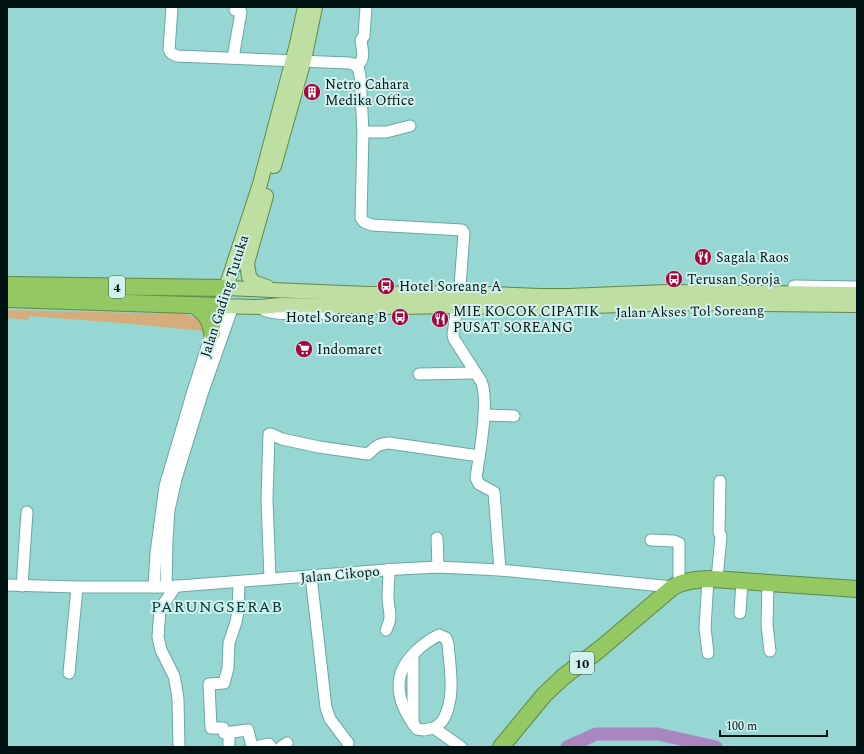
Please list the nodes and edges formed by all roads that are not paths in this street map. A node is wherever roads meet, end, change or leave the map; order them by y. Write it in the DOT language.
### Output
graph roads {
  1 [pos="172,7"];
  2 [pos="305,7"];
  3 [pos="315,7"];
  4 [pos="366,7"];
  5 [pos="235,10"];
  6 [pos="233,58"];
  7 [pos="298,60"];
  8 [pos="357,66"];
  9 [pos="410,126"];
  10 [pos="363,132"];
  11 [pos="7,285"];
  12 [pos="460,286"];
  13 [pos="857,287"];
  14 [pos="232,288"];
  15 [pos="277,290"];
  16 [pos="577,293"];
  17 [pos="857,294"];
  18 [pos="749,298"];
  19 [pos="7,299"];
  20 [pos="194,305"];
  21 [pos="857,305"];
  22 [pos="226,306"];
  23 [pos="260,307"];
  24 [pos="538,311"];
  25 [pos="857,311"];
  26 [pos="456,312"];
  27 [pos="212,334"];
  28 [pos="475,373"];
  29 [pos="419,374"];
  30 [pos="484,415"];
  31 [pos="514,416"];
  32 [pos="479,456"];
  33 [pos="720,481"];
  34 [pos="26,512"];
  35 [pos="437,538"];
  36 [pos="651,540"];
  37 [pos="438,567"];
  38 [pos="389,569"];
  39 [pos="500,570"];
  40 [pos="311,576"];
  41 [pos="270,579"];
  42 [pos="712,579"];
  43 [pos="742,581"];
  44 [pos="239,582"];
  45 [pos="768,583"];
  46 [pos="7,585"];
  47 [pos="676,585"];
  48 [pos="22,586"];
  49 [pos="77,587"];
  50 [pos="165,587"];
  51 [pos="857,589"];
  52 [pos="740,613"];
  53 [pos="386,630"];
  54 [pos="770,651"];
  55 [pos="708,653"];
  56 [pos="69,673"];
  57 [pos="434,728"];
  58 [pos="229,733"];
  59 [pos="348,744"];
  60 [pos="179,747"];
  61 [pos="229,747"];
  62 [pos="253,747"];
  63 [pos="271,747"];
  64 [pos="461,747"];
  65 [pos="501,747"];
  1 -- 6 [label="street"];
  2 -- 7 [label="main road, Jalan Gading Tutuka"];
  3 -- 7 [label="main road, Jalan Gading Tutuka"];
  4 -- 8 [label="street"];
  5 -- 6 [label="street"];
  6 -- 7 [label="street"];
  7 -- 8 [label="street"];
  7 -- 14 [label="main road, Jalan Gading Tutuka"];
  7 -- 15 [label="main road, Jalan Gading Tutuka"];
  8 -- 10 [label="street"];
  9 -- 10 [label="street"];
  10 -- 12 [label="street"];
  11 -- 14 [label="highway, 4"];
  12 -- 15 [label="street, Jalan Akses Tol Soreang"];
  12 -- 16 [label="street, Jalan Akses Tol Soreang"];
  13 -- 16 [label="street, Jalan Akses Tol Soreang"];
  14 -- 15 [label="main road, Jalan Akses Tol Soreang"];
  14 -- 22 [label="main road, Jalan Gading Tutuka"];
  15 -- 16 [label="main road, Jalan Akses Tol Soreang"];
  16 -- 18 [label="main road, Jalan Akses Tol Soreang"];
  17 -- 18 [label="main road, Jalan Akses Tol Soreang"];
  18 -- 21 [label="main road, Jalan Akses Tol Soreang"];
  18 -- 24 [label="main road, Jalan Akses Tol Soreang"];
  19 -- 20 [label="highway, 4"];
  20 -- 22 [label="highway, 4"];
  20 -- 27 [label="highway"];
  22 -- 23 [label="main road, Jalan Akses Tol Soreang"];
  22 -- 27 [label="street, Jalan Gading Tutuka"];
  22 -- 50 [label="street, Jalan Gading Tutuka"];
  23 -- 24 [label="main road, Jalan Akses Tol Soreang"];
  23 -- 26 [label="street, Jalan Akses Tol Soreang"];
  24 -- 25 [label="street, Jalan Akses Tol Soreang"];
  24 -- 26 [label="street, Jalan Akses Tol Soreang"];
  26 -- 28 [label="street"];
  27 -- 50 [label="street, Jalan Gading Tutuka"];
  28 -- 29 [label="street"];
  28 -- 30 [label="street"];
  30 -- 31 [label="street"];
  30 -- 32 [label="street"];
  32 -- 39 [label="street"];
  32 -- 41 [label="street"];
  33 -- 42 [label="street"];
  34 -- 48 [label="street"];
  35 -- 37 [label="street"];
  36 -- 47 [label="street"];
  37 -- 38 [label="street, Jalan Cikopo"];
  37 -- 39 [label="street, Jalan Cikopo"];
  38 -- 40 [label="street, Jalan Cikopo"];
  38 -- 53 [label="street"];
  39 -- 47 [label="street, Jalan Cikopo"];
  40 -- 41 [label="street, Jalan Cikopo"];
  40 -- 59 [label="street"];
  41 -- 44 [label="street, Jalan Cikopo"];
  42 -- 43 [label="highway"];
  42 -- 47 [label="highway"];
  42 -- 55 [label="street"];
  43 -- 45 [label="highway"];
  43 -- 52 [label="street"];
  44 -- 50 [label="street, Jalan Cikopo"];
  44 -- 58 [label="street"];
  45 -- 51 [label="highway"];
  45 -- 54 [label="street"];
  46 -- 48 [label="street, Jalan Cikopo"];
  47 -- 65 [label="highway, 10"];
  48 -- 49 [label="street, Jalan Cikopo"];
  49 -- 50 [label="street, Jalan Cikopo"];
  49 -- 56 [label="street"];
  50 -- 60 [label="street"];
  57 -- 57 [label="street"];
  57 -- 64 [label="street"];
  58 -- 61 [label="street"];
  58 -- 62 [label="street"];
  62 -- 63 [label="street"];
}
